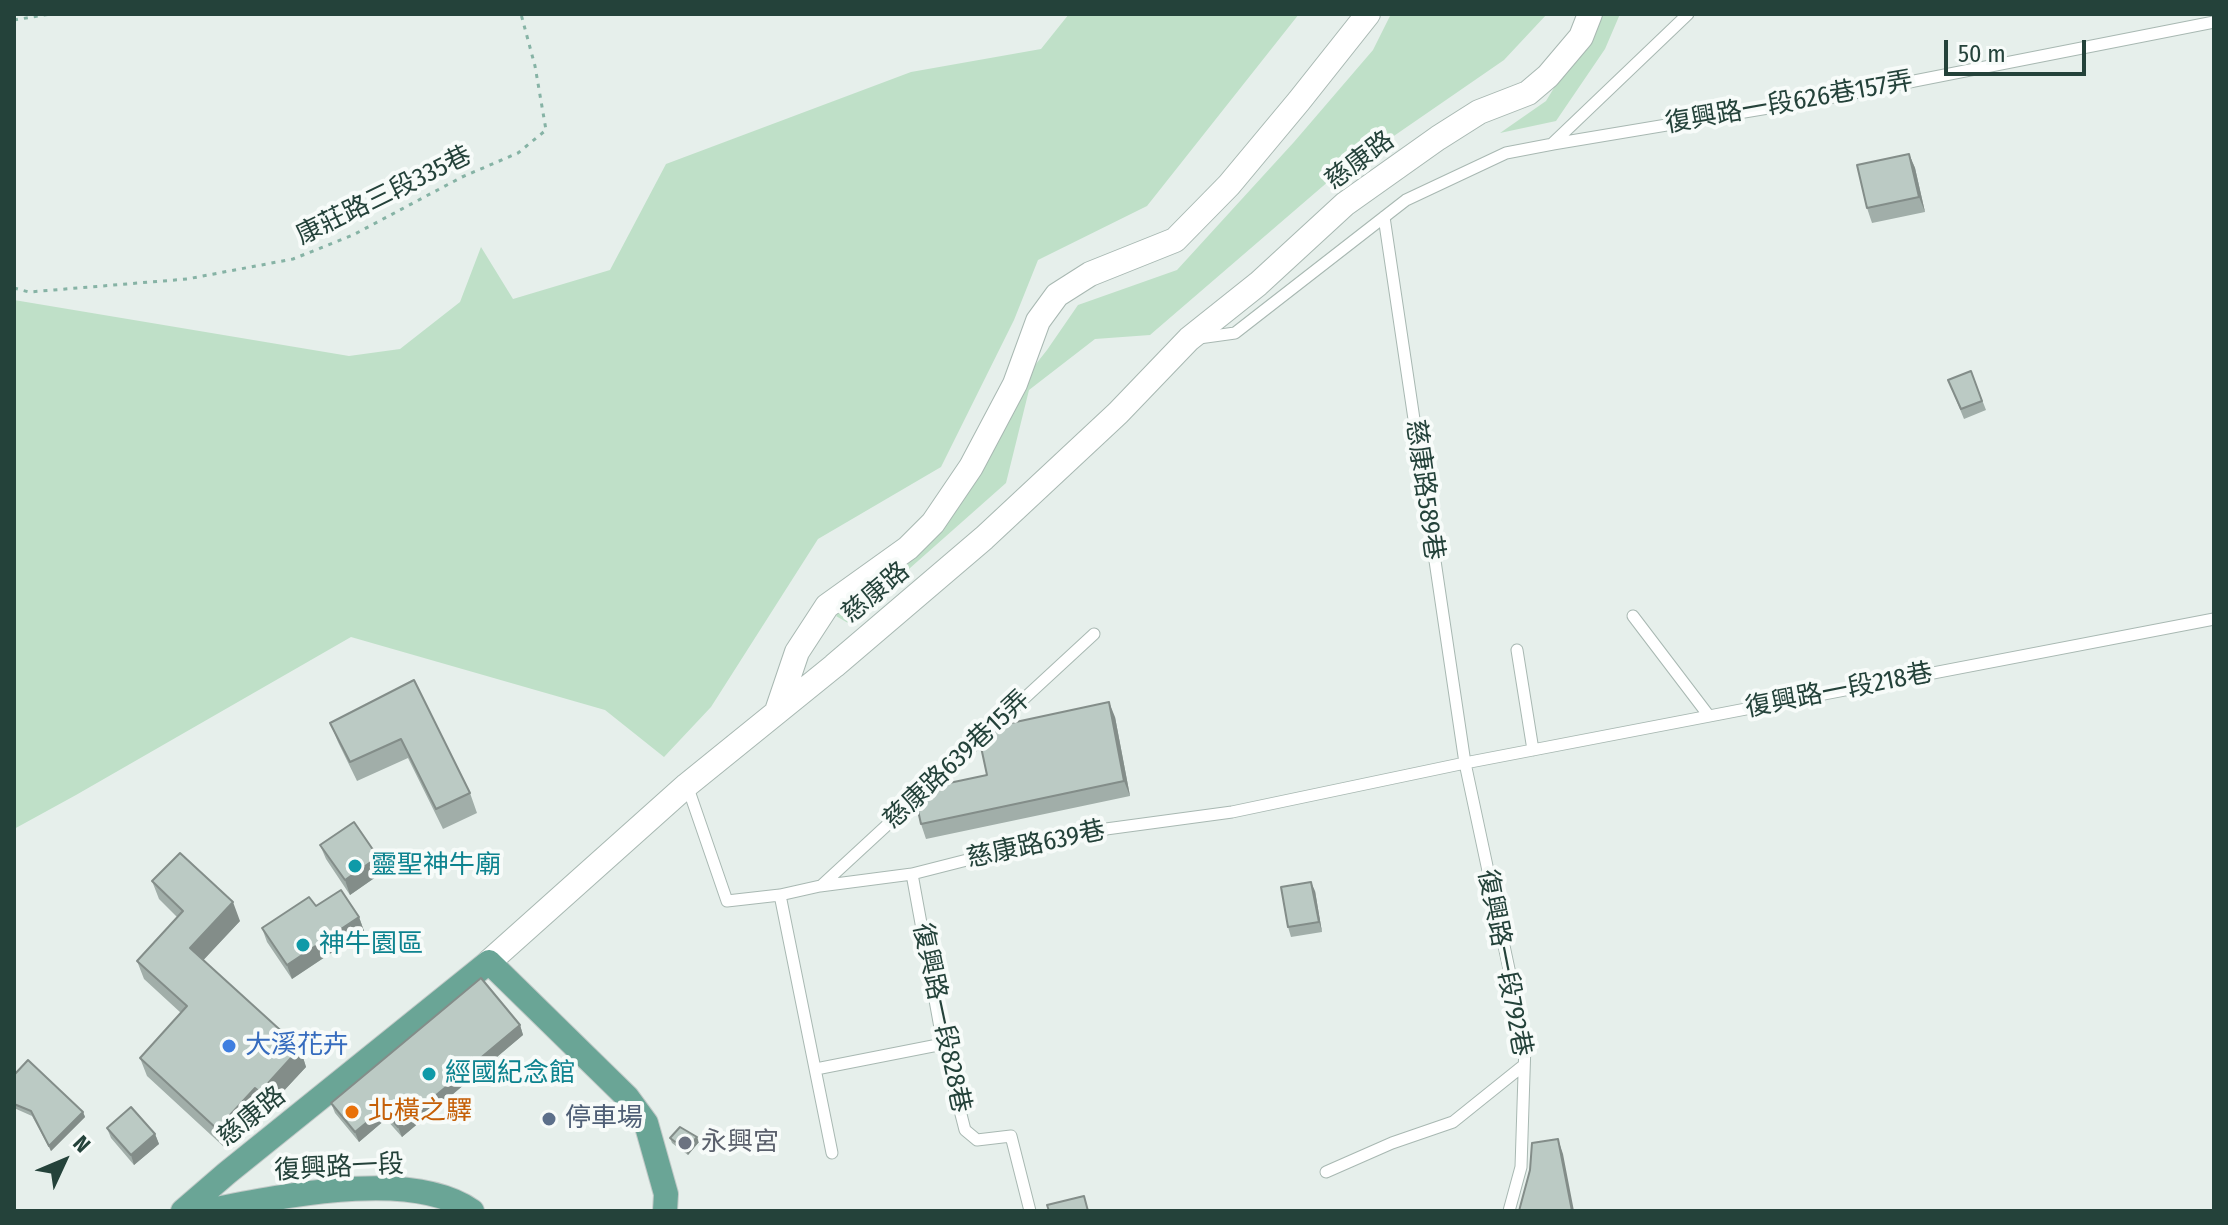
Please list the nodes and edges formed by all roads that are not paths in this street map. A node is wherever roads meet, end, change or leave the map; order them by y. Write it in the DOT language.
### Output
graph roads {
  1 [pos="1368,14"];
  2 [pos="1590,14"];
  3 [pos="1688,14"];
  4 [pos="2214,22"];
  5 [pos="1553,144"];
  6 [pos="1384,217"];
  7 [pos="1189,339"];
  8 [pos="1633,616"];
  9 [pos="2214,619"];
  10 [pos="1094,634"];
  11 [pos="1517,650"];
  12 [pos="777,711"];
  13 [pos="1709,716"];
  14 [pos="1533,750"];
  15 [pos="1465,763"];
  16 [pos="687,785"];
  17 [pos="912,874"];
  18 [pos="820,886"];
  19 [pos="780,895"];
  20 [pos="489,962"];
  21 [pos="943,1044"];
  22 [pos="1524,1065"];
  23 [pos="816,1069"];
  24 [pos="832,1153"];
  25 [pos="1326,1172"];
  26 [pos="183,1211"];
  27 [pos="205,1211"];
  28 [pos="472,1211"];
  29 [pos="665,1211"];
  30 [pos="1030,1211"];
  31 [pos="1509,1211"];
  1 -- 12 [label="street"];
  2 -- 7 [label="street, 慈康路"];
  3 -- 5 [label="lane"];
  4 -- 5 [label="lane, 復興路一段626巷157弄"];
  5 -- 6 [label="lane"];
  6 -- 7 [label="lane"];
  6 -- 15 [label="lane, 慈康路589巷"];
  7 -- 12 [label="street, 慈康路"];
  8 -- 13 [label="lane"];
  9 -- 13 [label="lane, 復興路一段218巷"];
  10 -- 18 [label="lane, 慈康路639巷15弄"];
  11 -- 14 [label="lane"];
  12 -- 16 [label="street, 慈康路"];
  13 -- 14 [label="lane, 復興路一段218巷"];
  14 -- 15 [label="lane, 復興路一段218巷"];
  15 -- 17 [label="lane, 慈康路639巷"];
  15 -- 22 [label="lane, 復興路一段792巷"];
  16 -- 19 [label="lane, 慈康路639巷"];
  16 -- 20 [label="street, 慈康路"];
  17 -- 18 [label="lane, 慈康路639巷"];
  17 -- 21 [label="lane, 復興路一段828巷"];
  18 -- 19 [label="lane, 慈康路639巷"];
  19 -- 23 [label="lane"];
  20 -- 26 [label="main road, 慈康路"];
  20 -- 29 [label="main road"];
  21 -- 23 [label="lane"];
  21 -- 30 [label="lane, 復興路一段828巷"];
  22 -- 25 [label="lane"];
  22 -- 31 [label="lane, 復興路一段792巷"];
  23 -- 24 [label="lane"];
  27 -- 28 [label="main road, 復興路一段"];
}
